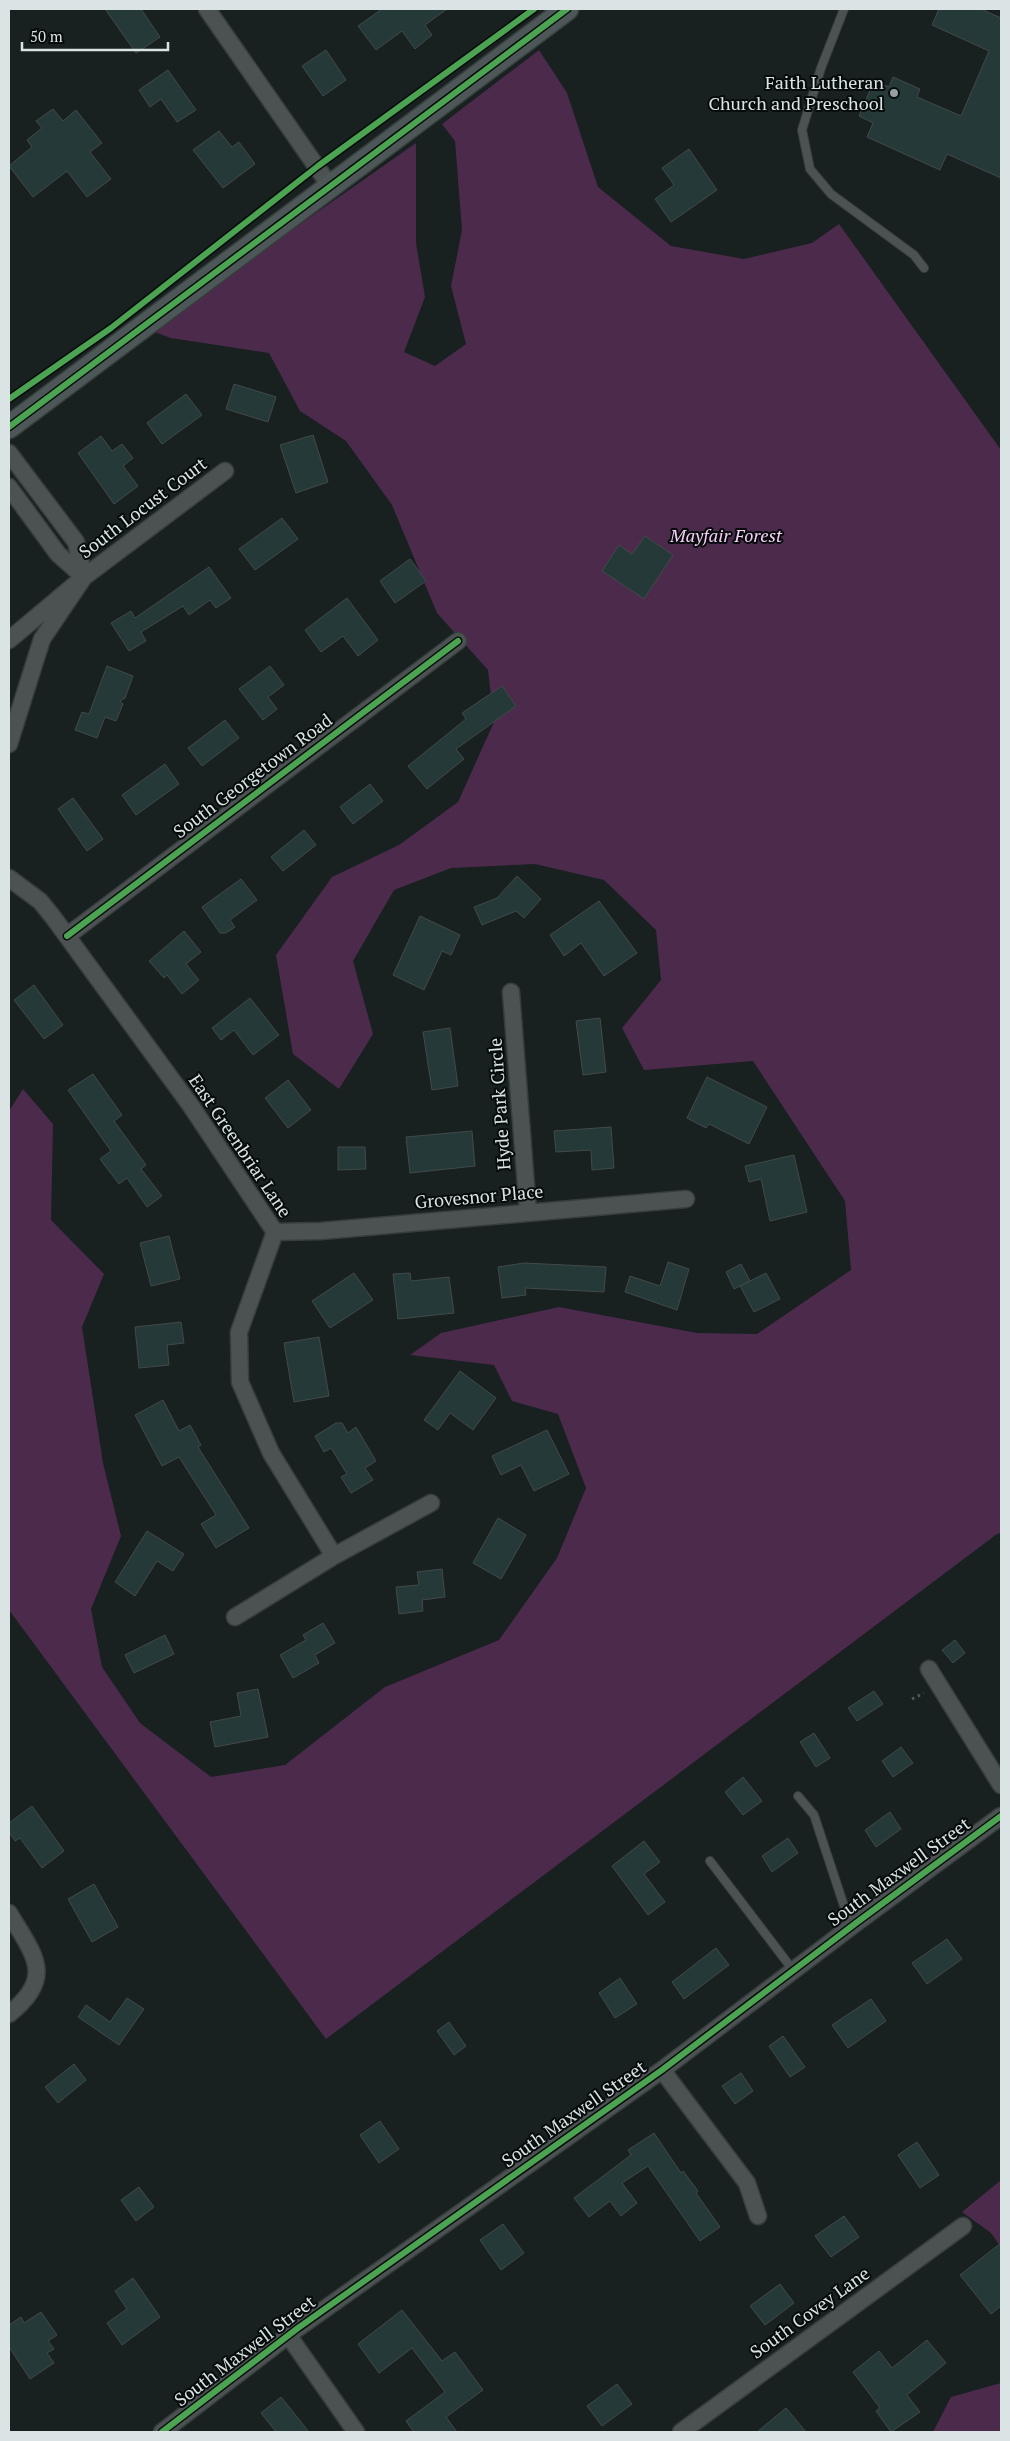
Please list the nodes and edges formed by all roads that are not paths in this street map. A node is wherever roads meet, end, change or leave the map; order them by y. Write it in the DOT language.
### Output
graph roads {
  1 [pos="207,9"];
  2 [pos="567,9"];
  3 [pos="844,9"];
  4 [pos="330,186"];
  5 [pos="924,268"];
  6 [pos="9,427"];
  7 [pos="9,453"];
  8 [pos="225,471"];
  9 [pos="9,487"];
  10 [pos="84,577"];
  11 [pos="9,640"];
  12 [pos="458,641"];
  13 [pos="10,731"];
  14 [pos="9,878"];
  15 [pos="67,936"];
  16 [pos="511,992"];
  17 [pos="686,1199"];
  18 [pos="528,1212"];
  19 [pos="276,1232"];
  20 [pos="431,1502"];
  21 [pos="334,1556"];
  22 [pos="235,1617"];
  23 [pos="929,1669"];
  24 [pos="1001,1785"];
  25 [pos="798,1796"];
  26 [pos="1001,1816"];
  27 [pos="710,1861"];
  28 [pos="9,1913"];
  29 [pos="856,1922"];
  30 [pos="793,1970"];
  31 [pos="9,2014"];
  32 [pos="662,2070"];
  33 [pos="758,2216"];
  34 [pos="963,2226"];
  35 [pos="288,2336"];
  36 [pos="162,2432"];
  37 [pos="356,2432"];
  38 [pos="681,2432"];
  1 -- 4 [label="street"];
  2 -- 4 [label="street"];
  3 -- 5 [label="lane"];
  4 -- 6 [label="street"];
  7 -- 10 [label="street"];
  8 -- 10 [label="street, South Locust Court"];
  9 -- 10 [label="street"];
  10 -- 11 [label="street, South Locust Court"];
  10 -- 13 [label="street"];
  12 -- 15 [label="street, South Georgetown Road"];
  14 -- 15 [label="street, East Greenbriar Lane"];
  15 -- 19 [label="street, East Greenbriar Lane"];
  16 -- 18 [label="street, Hyde Park Circle"];
  17 -- 18 [label="street, Grovesnor Place"];
  18 -- 19 [label="street, Grovesnor Place"];
  19 -- 21 [label="street, East Greenbriar Lane"];
  20 -- 21 [label="street"];
  21 -- 22 [label="street"];
  23 -- 24 [label="street"];
  25 -- 29 [label="lane"];
  26 -- 29 [label="street, South Maxwell Street"];
  27 -- 30 [label="lane"];
  28 -- 31 [label="street"];
  29 -- 30 [label="street, South Maxwell Street"];
  30 -- 32 [label="street, South Maxwell Street"];
  32 -- 33 [label="street"];
  32 -- 35 [label="street, South Maxwell Street"];
  34 -- 38 [label="street, South Covey Lane"];
  35 -- 36 [label="street, South Maxwell Street"];
  35 -- 37 [label="street"];
}
